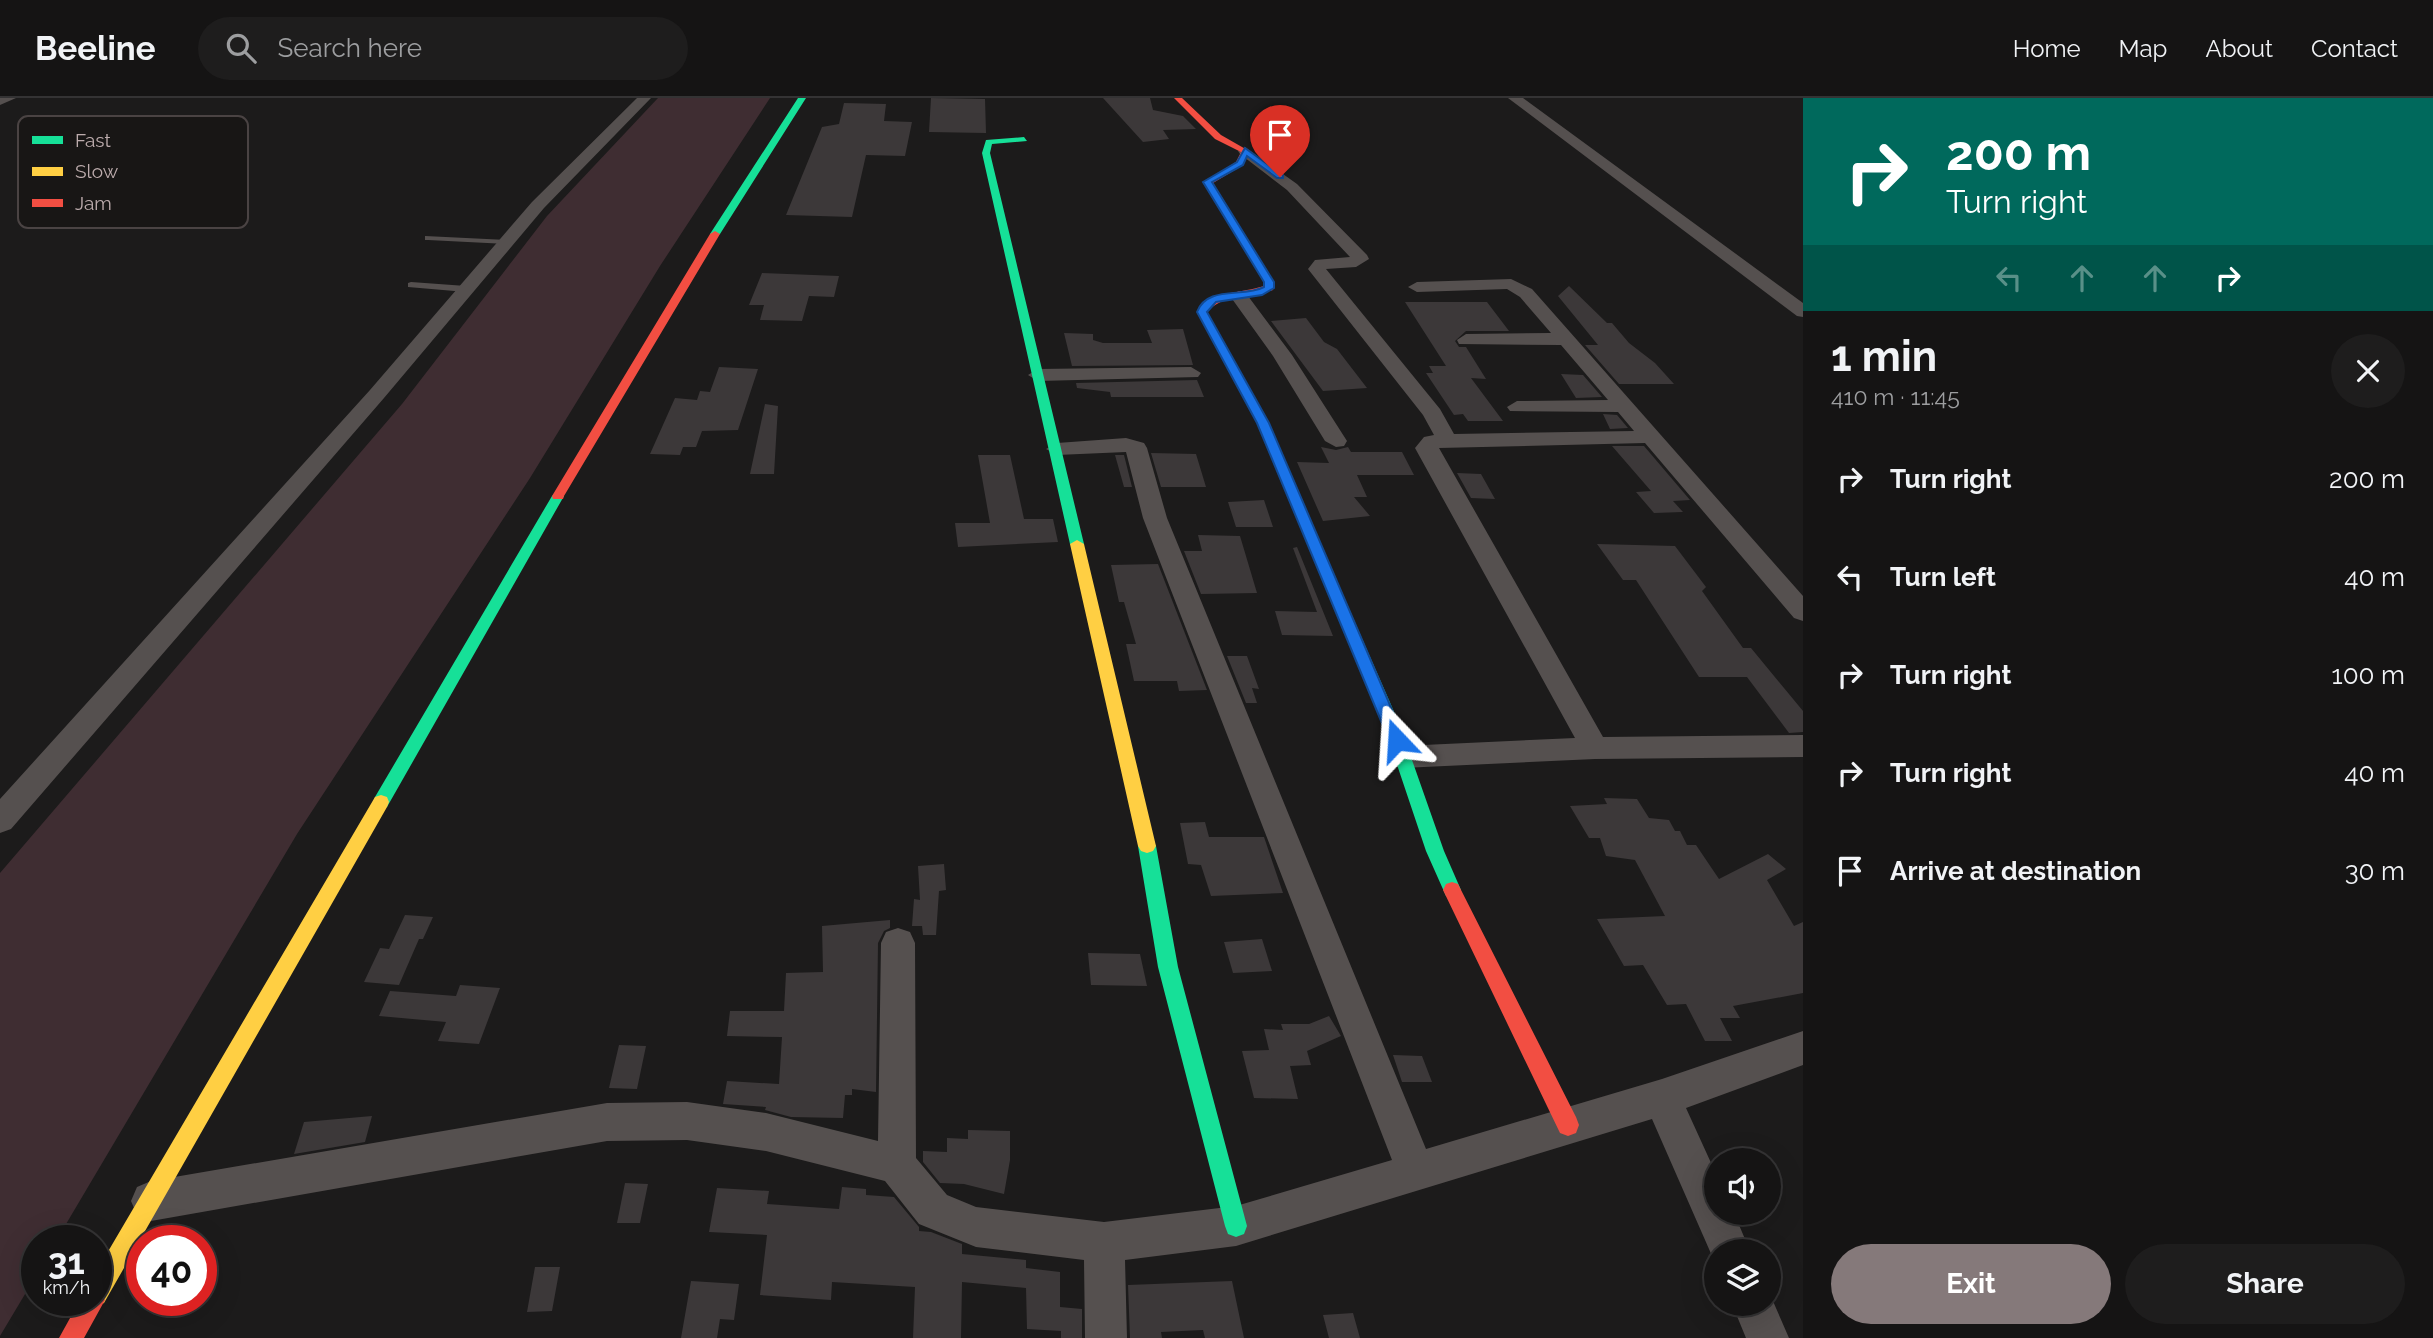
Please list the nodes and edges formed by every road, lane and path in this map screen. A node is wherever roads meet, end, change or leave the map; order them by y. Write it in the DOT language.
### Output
graph roads {
  1 [pos="9,98"];
  2 [pos="644,98"];
  3 [pos="802,98"];
  4 [pos="1178,98"];
  5 [pos="1515,98"];
  6 [pos="0,101"];
  7 [pos="1024,139"];
  8 [pos="1245,151"];
  9 [pos="428,238"];
  10 [pos="507,242"];
  11 [pos="411,285"];
  12 [pos="1417,287"];
  13 [pos="466,289"];
  14 [pos="1239,296"];
  15 [pos="1803,312"];
  16 [pos="1567,339"];
  17 [pos="1466,340"];
  18 [pos="1191,373"];
  19 [pos="1038,375"];
  20 [pos="1627,406"];
  21 [pos="1517,407"];
  22 [pos="1651,437"];
  23 [pos="1336,440"];
  24 [pos="1447,440"];
  25 [pos="1057,449"];
  26 [pos="1803,612"];
  27 [pos="1803,746"];
  28 [pos="1595,748"];
  29 [pos="1402,757"];
  30 [pos="0,820"];
  31 [pos="898,943"];
  32 [pos="1803,1048"];
  33 [pos="1662,1098"];
  34 [pos="1567,1125"];
  35 [pos="897,1165"];
  36 [pos="1415,1171"];
  37 [pos="151,1201"];
  38 [pos="1236,1226"];
  39 [pos="1725,1239"];
  40 [pos="1104,1242"];
  41 [pos="112,1268"];
  42 [pos="84,1316"];
  43 [pos="1758,1316"];
  44 [pos="71,1338"];
  45 [pos="1106,1338"];
  46 [pos="1768,1338"];
  1 -- 6 [label="street"];
  2 -- 10 [label="street"];
  3 -- 37 [label="street"];
  4 -- 8 [label="street"];
  5 -- 15 [label="street"];
  7 -- 19 [label="street"];
  8 -- 14 [label="street"];
  8 -- 24 [label="street"];
  9 -- 10 [label="lane"];
  10 -- 13 [label="street"];
  11 -- 13 [label="lane"];
  12 -- 16 [label="street"];
  13 -- 30 [label="street"];
  14 -- 23 [label="street"];
  14 -- 29 [label="street"];
  16 -- 17 [label="street"];
  16 -- 20 [label="street"];
  18 -- 19 [label="street"];
  19 -- 25 [label="street"];
  20 -- 21 [label="street"];
  20 -- 22 [label="street"];
  22 -- 24 [label="street"];
  22 -- 26 [label="street"];
  24 -- 28 [label="street"];
  25 -- 36 [label="street"];
  25 -- 38 [label="street"];
  27 -- 28 [label="street"];
  28 -- 29 [label="street"];
  29 -- 34 [label="street"];
  31 -- 35 [label="street"];
  32 -- 33 [label="street"];
  33 -- 34 [label="street"];
  33 -- 39 [label="street"];
  34 -- 36 [label="street"];
  35 -- 37 [label="street"];
  35 -- 40 [label="street"];
  36 -- 38 [label="street"];
  37 -- 41 [label="street"];
  38 -- 40 [label="street"];
  40 -- 45 [label="street"];
  42 -- 44 [label="street"];
  43 -- 46 [label="street"];
}
